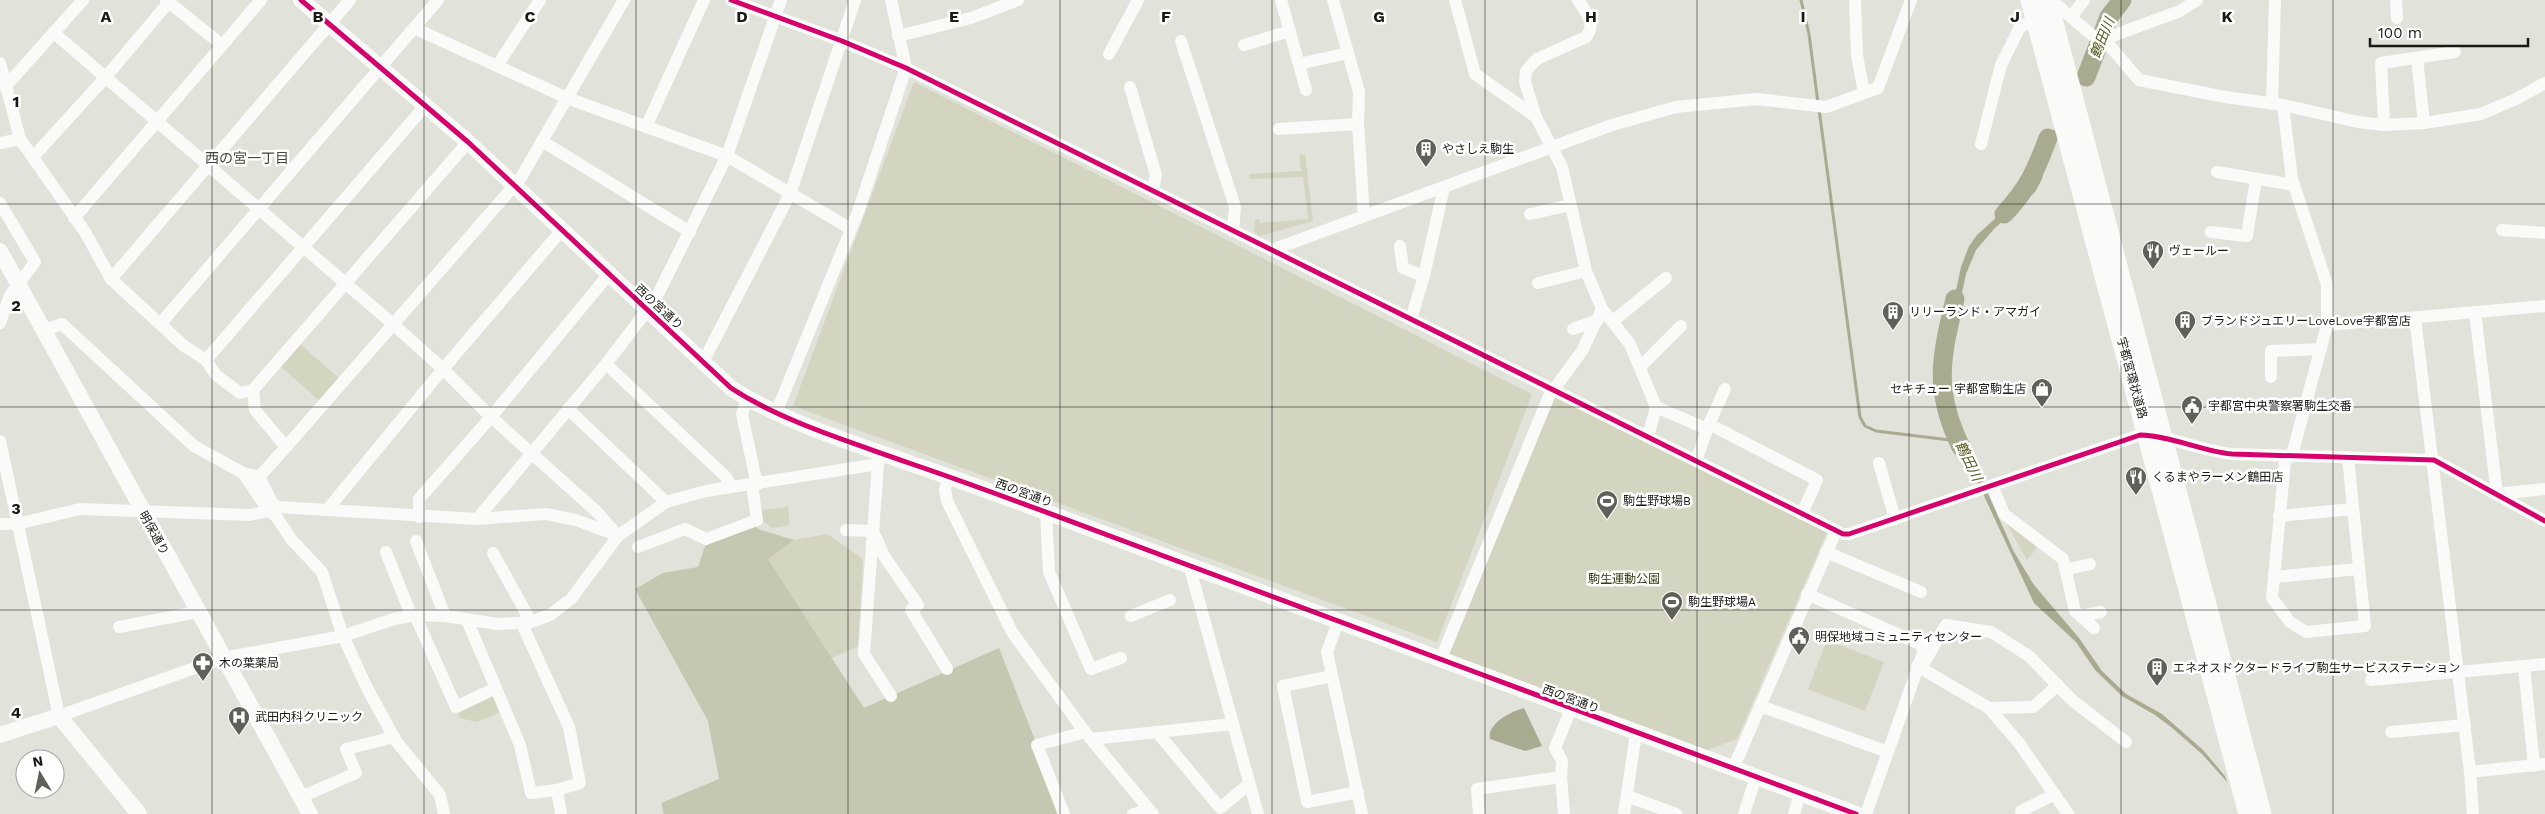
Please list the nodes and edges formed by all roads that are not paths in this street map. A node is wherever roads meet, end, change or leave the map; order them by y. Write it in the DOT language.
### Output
graph roads {
  1 [pos="82,0"];
  2 [pos="261,0"];
  3 [pos="301,0"];
  4 [pos="350,0"];
  5 [pos="438,0"];
  6 [pos="540,0"];
  7 [pos="624,0"];
  8 [pos="704,0"];
  9 [pos="731,0"];
  10 [pos="781,0"];
  11 [pos="855,0"];
  12 [pos="891,0"];
  13 [pos="1018,0"];
  14 [pos="1138,0"];
  15 [pos="1281,0"];
  16 [pos="1333,0"];
  17 [pos="1455,0"];
  18 [pos="1578,0"];
  19 [pos="1855,0"];
  20 [pos="1911,0"];
  21 [pos="2030,0"];
  22 [pos="2049,0"];
  23 [pos="2084,0"];
  24 [pos="2197,0"];
  25 [pos="2275,0"];
  26 [pos="2396,0"];
  27 [pos="167,1"];
  28 [pos="776,16"];
  29 [pos="2071,17"];
  30 [pos="2397,18"];
  31 [pos="2035,19"];
  32 [pos="329,24"];
  33 [pos="414,28"];
  34 [pos="1290,31"];
  35 [pos="54,34"];
  36 [pos="898,36"];
  37 [pos="2098,37"];
  38 [pos="842,41"];
  39 [pos="1181,41"];
  40 [pos="222,45"];
  41 [pos="1244,45"];
  42 [pos="2456,52"];
  43 [pos="1348,53"];
  44 [pos="1109,54"];
  45 [pos="2417,58"];
  46 [pos="0,63"];
  47 [pos="1299,64"];
  48 [pos="496,66"];
  49 [pos="380,68"];
  50 [pos="906,68"];
  51 [pos="105,78"];
  52 [pos="2545,83"];
  53 [pos="5,87"];
  54 [pos="1130,87"];
  55 [pos="1306,90"];
  56 [pos="1864,92"];
  57 [pos="567,98"];
  58 [pos="2278,104"];
  59 [pos="425,106"];
  60 [pos="1536,116"];
  61 [pos="156,122"];
  62 [pos="2424,123"];
  63 [pos="1358,124"];
  64 [pos="2384,125"];
  65 [pos="646,127"];
  66 [pos="1279,129"];
  67 [pos="20,139"];
  68 [pos="542,141"];
  69 [pos="468,142"];
  70 [pos="0,143"];
  71 [pos="1981,144"];
  72 [pos="1552,147"];
  73 [pos="727,156"];
  74 [pos="32,158"];
  75 [pos="208,166"];
  76 [pos="2216,172"];
  77 [pos="2256,178"];
  78 [pos="2294,185"];
  79 [pos="515,186"];
  80 [pos="1444,187"];
  81 [pos="1153,190"];
  82 [pos="790,194"];
  83 [pos="0,203"];
  84 [pos="1571,205"];
  85 [pos="259,210"];
  86 [pos="1530,214"];
  87 [pos="1364,216"];
  88 [pos="74,218"];
  89 [pos="562,230"];
  90 [pos="851,230"];
  91 [pos="2502,230"];
  92 [pos="1233,231"];
  93 [pos="690,232"];
  94 [pos="2211,232"];
  95 [pos="2545,233"];
  96 [pos="302,246"];
  97 [pos="1400,246"];
  98 [pos="1272,250"];
  99 [pos="0,251"];
  100 [pos="1586,272"];
  101 [pos="609,274"];
  102 [pos="1424,276"];
  103 [pos="1666,278"];
  104 [pos="111,279"];
  105 [pos="346,283"];
  106 [pos="1538,283"];
  107 [pos="18,284"];
  108 [pos="2545,306"];
  109 [pos="648,310"];
  110 [pos="2475,312"];
  111 [pos="1600,315"];
  112 [pos="2415,318"];
  113 [pos="1411,319"];
  114 [pos="1613,321"];
  115 [pos="0,323"];
  116 [pos="161,323"];
  117 [pos="394,325"];
  118 [pos="2327,325"];
  119 [pos="1681,326"];
  120 [pos="1573,329"];
  121 [pos="44,330"];
  122 [pos="2321,349"];
  123 [pos="206,360"];
  124 [pos="703,362"];
  125 [pos="606,364"];
  126 [pos="1641,366"];
  127 [pos="443,369"];
  128 [pos="2271,377"];
  129 [pos="1725,389"];
  130 [pos="253,390"];
  131 [pos="1553,390"];
  132 [pos="747,399"];
  133 [pos="1656,407"];
  134 [pos="568,408"];
  135 [pos="776,413"];
  136 [pos="491,417"];
  137 [pos="1708,426"];
  138 [pos="1648,437"];
  139 [pos="2156,437"];
  140 [pos="0,441"];
  141 [pos="286,447"];
  142 [pos="530,452"];
  143 [pos="2292,455"];
  144 [pos="2348,457"];
  145 [pos="880,458"];
  146 [pos="2434,460"];
  147 [pos="1696,461"];
  148 [pos="1878,463"];
  149 [pos="243,473"];
  150 [pos="949,476"];
  151 [pos="259,477"];
  152 [pos="754,485"];
  153 [pos="732,487"];
  154 [pos="1985,487"];
  155 [pos="2545,489"];
  156 [pos="2497,494"];
  157 [pos="666,502"];
  158 [pos="2353,509"];
  159 [pos="141,510"];
  160 [pos="327,510"];
  161 [pos="269,511"];
  162 [pos="1046,512"];
  163 [pos="1802,514"];
  164 [pos="2279,516"];
  165 [pos="419,517"];
  166 [pos="477,519"];
  167 [pos="1895,519"];
  168 [pos="2545,521"];
  169 [pos="0,524"];
  170 [pos="17,524"];
  171 [pos="846,530"];
  172 [pos="873,531"];
  173 [pos="1836,531"];
  174 [pos="618,536"];
  175 [pos="416,541"];
  176 [pos="638,548"];
  177 [pos="386,552"];
  178 [pos="1826,552"];
  179 [pos="493,553"];
  180 [pos="1189,564"];
  181 [pos="2090,564"];
  182 [pos="2358,569"];
  183 [pos="2065,570"];
  184 [pos="2274,577"];
  185 [pos="1921,592"];
  186 [pos="1807,594"];
  187 [pos="1170,600"];
  188 [pos="198,612"];
  189 [pos="2101,612"];
  190 [pos="413,615"];
  191 [pos="445,616"];
  192 [pos="1131,616"];
  193 [pos="2081,616"];
  194 [pos="467,620"];
  195 [pos="1338,622"];
  196 [pos="526,623"];
  197 [pos="119,627"];
  198 [pos="2094,628"];
  199 [pos="343,636"];
  200 [pos="224,658"];
  201 [pos="1121,658"];
  202 [pos="1440,661"];
  203 [pos="2545,664"];
  204 [pos="2524,666"];
  205 [pos="1919,667"];
  206 [pos="947,668"];
  207 [pos="2460,672"];
  208 [pos="1332,676"];
  209 [pos="2371,680"];
  210 [pos="2058,685"];
  211 [pos="496,688"];
  212 [pos="891,696"];
  213 [pos="1760,706"];
  214 [pos="1989,708"];
  215 [pos="1571,709"];
  216 [pos="59,716"];
  217 [pos="1232,724"];
  218 [pos="2465,725"];
  219 [pos="1157,732"];
  220 [pos="2391,732"];
  221 [pos="1636,733"];
  222 [pos="0,735"];
  223 [pos="1088,736"];
  224 [pos="394,737"];
  225 [pos="2126,742"];
  226 [pos="1888,752"];
  227 [pos="2540,765"];
  228 [pos="1733,769"];
  229 [pos="2470,772"];
  230 [pos="1561,777"];
  231 [pos="1756,777"];
  232 [pos="1248,785"];
  233 [pos="557,790"];
  234 [pos="1358,792"];
  235 [pos="1800,794"];
  236 [pos="2055,794"];
  237 [pos="1627,796"];
  238 [pos="301,797"];
  239 [pos="1151,812"];
  240 [pos="139,814"];
  241 [pos="310,814"];
  242 [pos="444,814"];
  243 [pos="561,814"];
  244 [pos="1064,814"];
  245 [pos="1133,814"];
  246 [pos="1258,814"];
  247 [pos="1362,814"];
  248 [pos="1479,814"];
  249 [pos="1564,814"];
  250 [pos="1624,814"];
  251 [pos="1676,814"];
  252 [pos="1744,814"];
  253 [pos="1794,814"];
  254 [pos="1856,814"];
  255 [pos="1866,814"];
  256 [pos="2023,814"];
  257 [pos="2068,814"];
  258 [pos="2248,814"];
  259 [pos="2262,814"];
  260 [pos="2474,814"];
  1 -- 35 [label="street"];
  2 -- 40 [label="street"];
  3 -- 32 [label="street, 西の宮通り"];
  4 -- 32 [label="street"];
  5 -- 33 [label="street"];
  6 -- 48 [label="street"];
  7 -- 57 [label="street"];
  8 -- 65 [label="street"];
  9 -- 28 [label="street"];
  10 -- 28 [label="street"];
  11 -- 38 [label="street"];
  12 -- 36 [label="street"];
  13 -- 36 [label="street"];
  14 -- 44 [label="street"];
  15 -- 34 [label="street"];
  16 -- 43 [label="street"];
  17 -- 60 [label="street"];
  18 -- 60 [label="street"];
  19 -- 56 [label="street"];
  20 -- 56 [label="street"];
  21 -- 31 [label="main road, 宇都宮環状道路"];
  22 -- 29 [label="street"];
  22 -- 139 [label="main road, 宇都宮環状道路"];
  23 -- 29 [label="street"];
  24 -- 37 [label="street"];
  25 -- 58 [label="street"];
  26 -- 30 [label="street"];
  27 -- 40 [label="street"];
  27 -- 51 [label="street"];
  28 -- 38 [label="street"];
  28 -- 73 [label="street"];
  29 -- 37 [label="street"];
  31 -- 71 [label="street"];
  31 -- 139 [label="main road, 宇都宮環状道路"];
  32 -- 49 [label="street, 西の宮通り"];
  32 -- 75 [label="street"];
  33 -- 48 [label="street"];
  33 -- 49 [label="street"];
  34 -- 41 [label="street"];
  34 -- 47 [label="street"];
  35 -- 51 [label="street"];
  35 -- 53 [label="street"];
  36 -- 50 [label="street"];
  37 -- 58 [label="street"];
  38 -- 50 [label="street"];
  38 -- 82 [label="street"];
  39 -- 92 [label="street"];
  40 -- 61 [label="street"];
  42 -- 45 [label="street"];
  43 -- 47 [label="street"];
  43 -- 63 [label="street"];
  45 -- 62 [label="street"];
  45 -- 64 [label="street"];
  46 -- 53 [label="street"];
  47 -- 55 [label="street"];
  48 -- 57 [label="street"];
  49 -- 59 [label="street, 西の宮通り"];
  49 -- 85 [label="street"];
  50 -- 81 [label="street"];
  50 -- 90 [label="street"];
  51 -- 61 [label="street"];
  51 -- 74 [label="street"];
  52 -- 62 [label="street"];
  53 -- 67 [label="street"];
  54 -- 81 [label="street"];
  56 -- 72 [label="street"];
  57 -- 65 [label="street"];
  57 -- 68 [label="street"];
  58 -- 64 [label="street"];
  58 -- 78 [label="street"];
  59 -- 69 [label="street, 西の宮通り"];
  59 -- 96 [label="street"];
  60 -- 72 [label="street"];
  61 -- 75 [label="street"];
  61 -- 88 [label="street"];
  62 -- 64 [label="street"];
  63 -- 66 [label="street"];
  63 -- 87 [label="street"];
  65 -- 73 [label="street"];
  67 -- 70 [label="street"];
  67 -- 74 [label="street"];
  68 -- 79 [label="street"];
  68 -- 93 [label="street"];
  69 -- 79 [label="street, 西の宮通り"];
  69 -- 105 [label="street"];
  72 -- 80 [label="street"];
  72 -- 84 [label="street"];
  73 -- 82 [label="street"];
  73 -- 93 [label="street"];
  74 -- 88 [label="street"];
  75 -- 85 [label="street"];
  75 -- 104 [label="street"];
  76 -- 77 [label="street"];
  77 -- 78 [label="street"];
  77 -- 94 [label="street"];
  78 -- 118 [label="street"];
  79 -- 89 [label="street, 西の宮通り"];
  79 -- 117 [label="street"];
  80 -- 87 [label="street"];
  80 -- 102 [label="street"];
  81 -- 92 [label="street"];
  82 -- 90 [label="street"];
  82 -- 124 [label="street"];
  83 -- 107 [label="street"];
  84 -- 86 [label="street"];
  84 -- 100 [label="street"];
  85 -- 96 [label="street"];
  85 -- 116 [label="street"];
  87 -- 98 [label="street"];
  88 -- 104 [label="street"];
  89 -- 101 [label="street, 西の宮通り"];
  89 -- 127 [label="street"];
  90 -- 135 [label="street"];
  91 -- 95 [label="street"];
  92 -- 98 [label="street"];
  93 -- 109 [label="street"];
  96 -- 105 [label="street"];
  96 -- 123 [label="street"];
  97 -- 102 [label="street"];
  98 -- 113 [label="street"];
  99 -- 107 [label="street, 明保通り"];
  100 -- 106 [label="street"];
  100 -- 111 [label="street"];
  101 -- 109 [label="street, 西の宮通り"];
  101 -- 136 [label="street"];
  102 -- 113 [label="street"];
  103 -- 114 [label="street"];
  104 -- 116 [label="street"];
  105 -- 117 [label="street"];
  105 -- 130 [label="street"];
  107 -- 115 [label="street"];
  107 -- 121 [label="street, 明保通り"];
  108 -- 110 [label="street"];
  109 -- 124 [label="street, 西の宮通り"];
  109 -- 125 [label="street"];
  110 -- 112 [label="street"];
  110 -- 156 [label="street"];
  111 -- 114 [label="street"];
  111 -- 120 [label="street"];
  111 -- 131 [label="street"];
  112 -- 118 [label="street"];
  112 -- 146 [label="street"];
  113 -- 131 [label="street"];
  114 -- 126 [label="street"];
  116 -- 123 [label="street"];
  117 -- 127 [label="street"];
  117 -- 141 [label="street"];
  118 -- 122 [label="street"];
  119 -- 126 [label="street"];
  121 -- 149 [label="street"];
  121 -- 159 [label="street, 明保通り"];
  122 -- 128 [label="street"];
  122 -- 143 [label="street"];
  123 -- 130 [label="street"];
  124 -- 132 [label="street, 西の宮通り"];
  125 -- 134 [label="street"];
  125 -- 153 [label="street"];
  126 -- 133 [label="street"];
  127 -- 136 [label="street"];
  127 -- 160 [label="street"];
  129 -- 137 [label="street"];
  130 -- 141 [label="street"];
  131 -- 138 [label="street"];
  131 -- 202 [label="street"];
  132 -- 135 [label="street, 西の宮通り"];
  132 -- 152 [label="street"];
  133 -- 137 [label="street"];
  133 -- 138 [label="street"];
  134 -- 142 [label="street"];
  134 -- 157 [label="street"];
  135 -- 145 [label="street, 西の宮通り"];
  136 -- 142 [label="street"];
  136 -- 165 [label="street"];
  137 -- 147 [label="street"];
  137 -- 163 [label="street"];
  138 -- 147 [label="street"];
  139 -- 143 [label="street"];
  139 -- 154 [label="street"];
  139 -- 258 [label="main road, 宇都宮環状道路"];
  139 -- 259 [label="main road, 宇都宮環状道路"];
  140 -- 170 [label="street"];
  141 -- 151 [label="street"];
  142 -- 166 [label="street"];
  142 -- 174 [label="street"];
  143 -- 144 [label="street"];
  143 -- 164 [label="street"];
  144 -- 146 [label="street"];
  144 -- 158 [label="street"];
  145 -- 150 [label="street, 西の宮通り"];
  145 -- 152 [label="street"];
  145 -- 172 [label="street"];
  146 -- 156 [label="street"];
  146 -- 207 [label="street"];
  147 -- 163 [label="street"];
  148 -- 167 [label="street"];
  149 -- 151 [label="street"];
  149 -- 161 [label="street"];
  150 -- 162 [label="street, 西の宮通り"];
  150 -- 223 [label="street"];
  151 -- 160 [label="street"];
  152 -- 153 [label="street"];
  152 -- 176 [label="street"];
  153 -- 157 [label="street"];
  154 -- 167 [label="street"];
  154 -- 183 [label="street"];
  155 -- 156 [label="street"];
  156 -- 168 [label="street"];
  157 -- 174 [label="street"];
  158 -- 164 [label="street"];
  158 -- 182 [label="street"];
  159 -- 161 [label="street"];
  159 -- 170 [label="street"];
  159 -- 188 [label="street, 明保通り"];
  160 -- 165 [label="street"];
  161 -- 199 [label="street"];
  162 -- 180 [label="street, 西の宮通り"];
  162 -- 201 [label="street"];
  163 -- 173 [label="street"];
  164 -- 184 [label="street"];
  165 -- 166 [label="street"];
  166 -- 174 [label="street"];
  167 -- 173 [label="street"];
  169 -- 170 [label="street"];
  170 -- 216 [label="street"];
  171 -- 172 [label="street"];
  172 -- 206 [label="street"];
  172 -- 212 [label="street"];
  173 -- 178 [label="street"];
  174 -- 196 [label="street"];
  175 -- 191 [label="street"];
  177 -- 190 [label="street"];
  178 -- 185 [label="street"];
  178 -- 186 [label="street"];
  179 -- 196 [label="street"];
  180 -- 195 [label="street, 西の宮通り"];
  180 -- 217 [label="street"];
  181 -- 183 [label="street"];
  182 -- 184 [label="street"];
  182 -- 184 [label="street"];
  183 -- 193 [label="street"];
  186 -- 205 [label="street"];
  186 -- 213 [label="street"];
  187 -- 192 [label="street"];
  188 -- 197 [label="street"];
  188 -- 200 [label="street, 明保通り"];
  189 -- 193 [label="street"];
  190 -- 191 [label="street"];
  190 -- 199 [label="street"];
  190 -- 211 [label="street"];
  191 -- 194 [label="street"];
  193 -- 198 [label="street"];
  194 -- 196 [label="street"];
  194 -- 211 [label="street"];
  195 -- 202 [label="street, 西の宮通り"];
  195 -- 208 [label="street"];
  196 -- 233 [label="street"];
  199 -- 200 [label="street"];
  199 -- 224 [label="street"];
  200 -- 216 [label="street"];
  200 -- 238 [label="street, 明保通り"];
  202 -- 215 [label="street, 西の宮通り"];
  203 -- 204 [label="street"];
  204 -- 207 [label="street"];
  204 -- 227 [label="street"];
  205 -- 210 [label="street"];
  205 -- 214 [label="street"];
  205 -- 226 [label="street"];
  207 -- 209 [label="street"];
  207 -- 218 [label="street"];
  208 -- 234 [label="street"];
  208 -- 234 [label="street"];
  210 -- 214 [label="street"];
  210 -- 225 [label="street"];
  211 -- 233 [label="street"];
  213 -- 226 [label="street"];
  213 -- 228 [label="street"];
  214 -- 236 [label="street"];
  215 -- 221 [label="street, 西の宮通り"];
  215 -- 230 [label="street"];
  216 -- 222 [label="street"];
  216 -- 240 [label="street"];
  217 -- 219 [label="street"];
  217 -- 232 [label="street"];
  218 -- 220 [label="street"];
  218 -- 229 [label="street"];
  219 -- 223 [label="street"];
  219 -- 232 [label="street"];
  221 -- 228 [label="street, 西の宮通り"];
  221 -- 237 [label="street"];
  223 -- 239 [label="street"];
  223 -- 244 [label="street"];
  224 -- 238 [label="street"];
  224 -- 242 [label="street"];
  226 -- 255 [label="street"];
  227 -- 229 [label="street"];
  228 -- 231 [label="street, 西の宮通り"];
  229 -- 260 [label="street"];
  230 -- 248 [label="street"];
  230 -- 249 [label="street"];
  231 -- 235 [label="street, 西の宮通り"];
  231 -- 252 [label="street"];
  232 -- 246 [label="street"];
  233 -- 243 [label="street"];
  234 -- 247 [label="street"];
  235 -- 253 [label="street"];
  235 -- 254 [label="street, 西の宮通り"];
  236 -- 256 [label="street"];
  236 -- 257 [label="street"];
  237 -- 250 [label="street"];
  237 -- 251 [label="street"];
  238 -- 241 [label="street, 明保通り"];
  239 -- 245 [label="street"];
}
